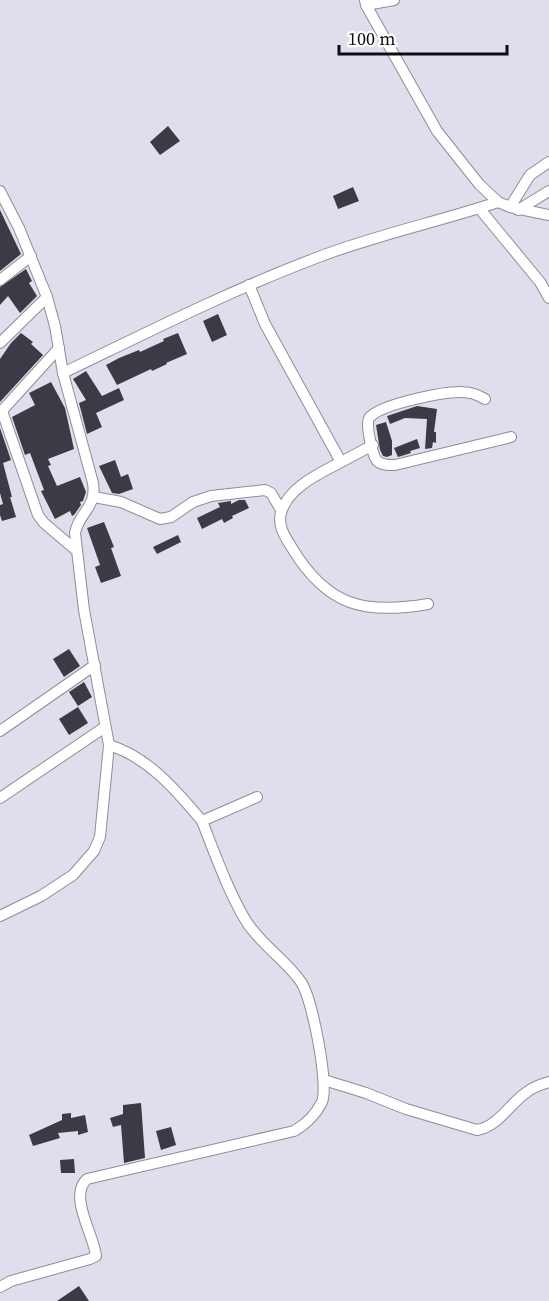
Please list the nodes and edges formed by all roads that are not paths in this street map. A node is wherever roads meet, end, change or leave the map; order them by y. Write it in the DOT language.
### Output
graph roads {
  1 [pos="394,0"];
  2 [pos="365,3"];
  3 [pos="549,162"];
  4 [pos="0,191"];
  5 [pos="549,191"];
  6 [pos="498,202"];
  7 [pos="3,208"];
  8 [pos="479,208"];
  9 [pos="514,209"];
  10 [pos="549,215"];
  11 [pos="31,256"];
  12 [pos="0,280"];
  13 [pos="249,285"];
  14 [pos="47,297"];
  15 [pos="549,298"];
  16 [pos="0,343"];
  17 [pos="59,348"];
  18 [pos="63,373"];
  19 [pos="485,399"];
  20 [pos="1,412"];
  21 [pos="511,437"];
  22 [pos="373,445"];
  23 [pos="341,462"];
  24 [pos="94,497"];
  25 [pos="281,510"];
  26 [pos="77,551"];
  27 [pos="428,604"];
  28 [pos="95,665"];
  29 [pos="105,727"];
  30 [pos="0,731"];
  31 [pos="109,745"];
  32 [pos="257,797"];
  33 [pos="0,798"];
  34 [pos="202,821"];
  35 [pos="0,916"];
  36 [pos="324,1080"];
  37 [pos="549,1082"];
  38 [pos="0,1287"];
  1 -- 2 [label="street"];
  2 -- 6 [label="street"];
  3 -- 9 [label="street"];
  4 -- 7 [label="street"];
  5 -- 9 [label="street"];
  6 -- 8 [label="street"];
  6 -- 9 [label="street"];
  7 -- 11 [label="street"];
  8 -- 13 [label="street"];
  8 -- 15 [label="street"];
  9 -- 10 [label="street"];
  11 -- 12 [label="street"];
  11 -- 14 [label="street"];
  13 -- 18 [label="street"];
  13 -- 23 [label="street"];
  14 -- 16 [label="street"];
  14 -- 17 [label="street"];
  17 -- 18 [label="street"];
  17 -- 20 [label="street"];
  18 -- 24 [label="street"];
  19 -- 22 [label="street"];
  20 -- 26 [label="street"];
  21 -- 22 [label="street"];
  22 -- 23 [label="street"];
  23 -- 25 [label="street"];
  24 -- 25 [label="street"];
  24 -- 26 [label="street"];
  25 -- 27 [label="street"];
  26 -- 28 [label="street"];
  28 -- 29 [label="street"];
  28 -- 30 [label="street"];
  29 -- 31 [label="street"];
  29 -- 33 [label="street"];
  31 -- 34 [label="street"];
  31 -- 35 [label="street"];
  32 -- 34 [label="street"];
  34 -- 36 [label="street"];
  36 -- 37 [label="street"];
  36 -- 38 [label="street"];
}
